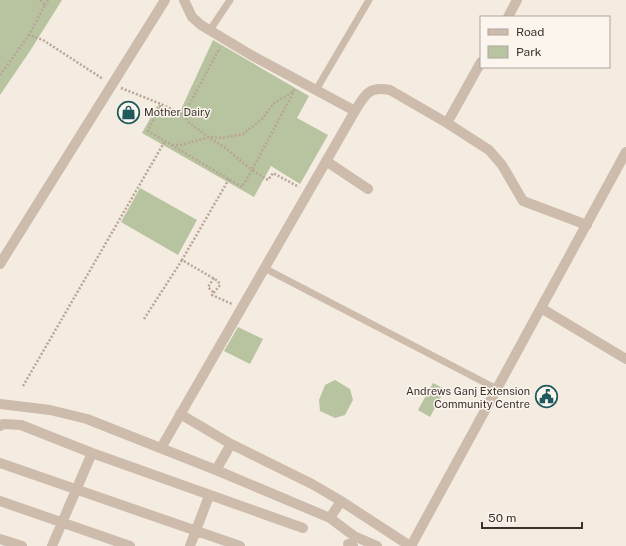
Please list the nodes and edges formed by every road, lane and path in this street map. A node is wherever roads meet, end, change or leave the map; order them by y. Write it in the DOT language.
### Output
graph roads {
  1 [pos="40,0"];
  2 [pos="48,0"];
  3 [pos="165,0"];
  4 [pos="184,0"];
  5 [pos="230,0"];
  6 [pos="369,0"];
  7 [pos="517,0"];
  8 [pos="45,5"];
  9 [pos="509,16"];
  10 [pos="210,30"];
  11 [pos="29,35"];
  12 [pos="226,53"];
  13 [pos="480,64"];
  14 [pos="0,75"];
  15 [pos="112,85"];
  16 [pos="287,87"];
  17 [pos="312,88"];
  18 [pos="294,91"];
  19 [pos="162,104"];
  20 [pos="355,111"];
  21 [pos="184,115"];
  22 [pos="448,123"];
  23 [pos="209,137"];
  24 [pos="165,141"];
  25 [pos="172,145"];
  26 [pos="626,152"];
  27 [pos="326,161"];
  28 [pos="252,170"];
  29 [pos="228,179"];
  30 [pos="368,189"];
  31 [pos="308,192"];
  32 [pos="587,225"];
  33 [pos="182,260"];
  34 [pos="0,264"];
  35 [pos="264,268"];
  36 [pos="214,278"];
  37 [pos="214,293"];
  38 [pos="241,308"];
  39 [pos="541,308"];
  40 [pos="144,319"];
  41 [pos="626,359"];
  42 [pos="23,386"];
  43 [pos="497,389"];
  44 [pos="0,404"];
  45 [pos="180,414"];
  46 [pos="0,426"];
  47 [pos="230,444"];
  48 [pos="161,448"];
  49 [pos="92,453"];
  50 [pos="0,463"];
  51 [pos="216,470"];
  52 [pos="76,490"];
  53 [pos="209,496"];
  54 [pos="0,501"];
  55 [pos="341,501"];
  56 [pos="330,518"];
  57 [pos="62,522"];
  58 [pos="303,528"];
  59 [pos="196,531"];
  60 [pos="0,538"];
  61 [pos="22,546"];
  62 [pos="52,546"];
  63 [pos="130,546"];
  64 [pos="190,546"];
  65 [pos="240,546"];
  66 [pos="377,546"];
  67 [pos="411,546"];
  1 -- 8 [label="path"];
  2 -- 8 [label="path"];
  3 -- 15 [label="street"];
  4 -- 10 [label="street"];
  5 -- 10 [label="lane"];
  6 -- 17 [label="lane"];
  7 -- 9 [label="street"];
  8 -- 11 [label="path"];
  10 -- 17 [label="street"];
  11 -- 14 [label="path"];
  11 -- 15 [label="path"];
  12 -- 21 [label="path"];
  13 -- 22 [label="street"];
  15 -- 19 [label="path"];
  15 -- 34 [label="street"];
  16 -- 18 [label="path"];
  17 -- 18 [label="path"];
  17 -- 20 [label="street"];
  18 -- 23 [label="path"];
  18 -- 28 [label="path"];
  19 -- 21 [label="path"];
  19 -- 24 [label="path"];
  20 -- 22 [label="street"];
  20 -- 27 [label="street"];
  21 -- 23 [label="path"];
  22 -- 32 [label="street"];
  23 -- 25 [label="path"];
  23 -- 28 [label="path"];
  24 -- 25 [label="path"];
  24 -- 42 [label="path"];
  25 -- 29 [label="path"];
  26 -- 32 [label="street"];
  27 -- 30 [label="street"];
  27 -- 31 [label="street"];
  28 -- 29 [label="path"];
  28 -- 31 [label="path"];
  29 -- 33 [label="path"];
  31 -- 35 [label="street"];
  32 -- 39 [label="street"];
  33 -- 36 [label="path"];
  33 -- 40 [label="path"];
  35 -- 38 [label="street"];
  35 -- 43 [label="lane"];
  36 -- 37 [label="path"];
  36 -- 37 [label="path"];
  37 -- 38 [label="path"];
  38 -- 45 [label="street"];
  39 -- 41 [label="street"];
  39 -- 43 [label="street"];
  43 -- 67 [label="street"];
  44 -- 48 [label="street"];
  45 -- 47 [label="street"];
  45 -- 48 [label="street"];
  46 -- 49 [label="street"];
  47 -- 51 [label="street"];
  47 -- 55 [label="street"];
  48 -- 51 [label="street"];
  49 -- 52 [label="street"];
  49 -- 53 [label="street"];
  50 -- 52 [label="street"];
  51 -- 56 [label="street"];
  52 -- 57 [label="street"];
  52 -- 59 [label="street"];
  53 -- 58 [label="street"];
  53 -- 59 [label="street"];
  54 -- 57 [label="street"];
  55 -- 56 [label="street"];
  55 -- 67 [label="street"];
  56 -- 66 [label="street"];
  57 -- 62 [label="street"];
  57 -- 63 [label="street"];
  59 -- 64 [label="street"];
  59 -- 65 [label="street"];
  60 -- 61 [label="street"];
}
